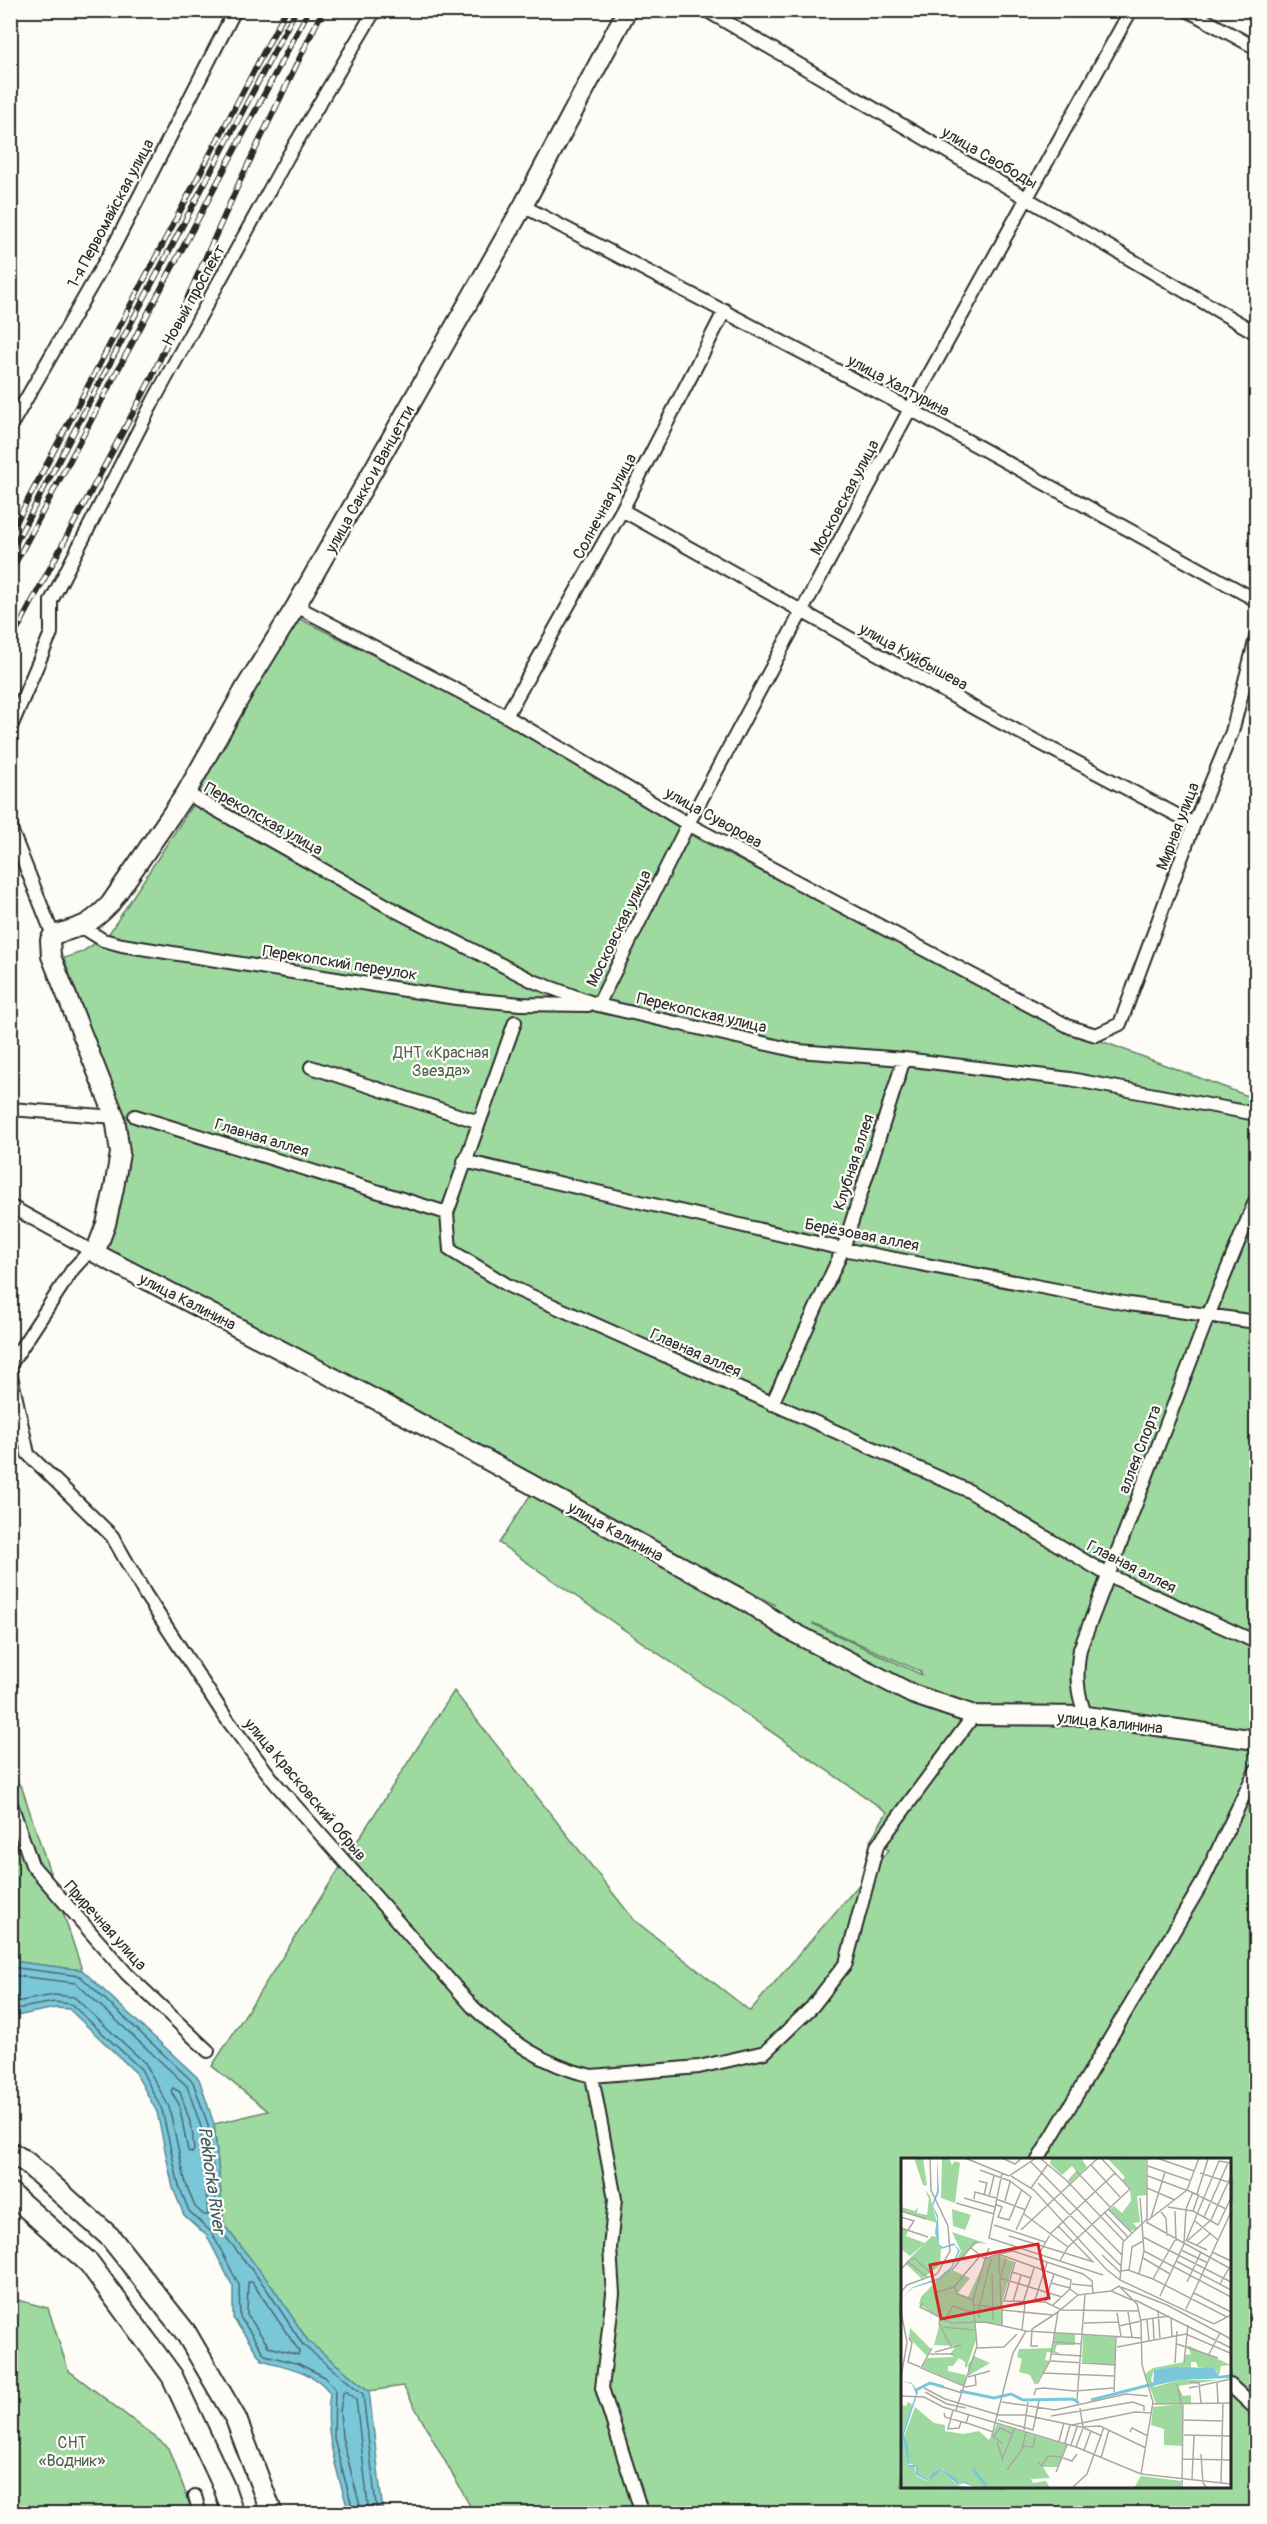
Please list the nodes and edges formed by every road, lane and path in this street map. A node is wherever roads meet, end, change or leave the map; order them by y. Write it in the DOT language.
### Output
graph roads {
  1 [pos="219,10"];
  2 [pos="375,10"];
  3 [pos="627,10"];
  4 [pos="706,10"];
  5 [pos="1131,10"];
  6 [pos="1187,10"];
  7 [pos="233,14"];
  8 [pos="1257,48"];
  9 [pos="1028,198"];
  10 [pos="523,206"];
  11 [pos="725,310"];
  12 [pos="1257,333"];
  13 [pos="910,409"];
  14 [pos="10,427"];
  15 [pos="622,510"];
  16 [pos="1257,600"];
  17 [pos="296,606"];
  18 [pos="801,612"];
  19 [pos="1257,638"];
  20 [pos="506,716"];
  21 [pos="10,729"];
  22 [pos="186,793"];
  23 [pos="10,821"];
  24 [pos="688,824"];
  25 [pos="1194,825"];
  26 [pos="82,927"];
  27 [pos="53,935"];
  28 [pos="598,1005"];
  29 [pos="515,1023"];
  30 [pos="1120,1024"];
  31 [pos="904,1059"];
  32 [pos="311,1067"];
  33 [pos="10,1109"];
  34 [pos="1257,1114"];
  35 [pos="135,1116"];
  36 [pos="115,1117"];
  37 [pos="479,1122"];
  38 [pos="464,1161"];
  39 [pos="1257,1199"];
  40 [pos="10,1206"];
  41 [pos="447,1213"];
  42 [pos="843,1248"];
  43 [pos="95,1253"];
  44 [pos="1208,1316"];
  45 [pos="1257,1322"];
  46 [pos="10,1365"];
  47 [pos="10,1371"];
  48 [pos="772,1404"];
  49 [pos="1108,1575"];
  50 [pos="1257,1642"];
  51 [pos="974,1715"];
  52 [pos="1086,1716"];
  53 [pos="1257,1740"];
  54 [pos="1257,1770"];
  55 [pos="10,1801"];
  56 [pos="208,2050"];
  57 [pos="592,2076"];
  58 [pos="10,2152"];
  59 [pos="1039,2158"];
  60 [pos="10,2193"];
  61 [pos="1231,2386"];
  62 [pos="1257,2409"];
  63 [pos="195,2496"];
  64 [pos="200,2514"];
  65 [pos="233,2514"];
  66 [pos="272,2514"];
  67 [pos="642,2514"];
  1 -- 7 [label="street"];
  2 -- 21 [label="street, Новый проспект"];
  3 -- 10 [label="main road, улица Сакко и Ванцетти"];
  4 -- 9 [label="street, улица Свободы"];
  5 -- 9 [label="street, Московская улица"];
  6 -- 8 [label="street"];
  7 -- 14 [label="street, 1-я Первомайская улица"];
  9 -- 12 [label="street, улица Свободы"];
  9 -- 13 [label="street, Московская улица"];
  10 -- 11 [label="street, улица Халтурина"];
  10 -- 17 [label="main road, улица Сакко и Ванцетти"];
  11 -- 13 [label="street, улица Халтурина"];
  11 -- 15 [label="street, Солнечная улица"];
  13 -- 16 [label="street, улица Халтурина"];
  13 -- 18 [label="street, Московская улица"];
  15 -- 18 [label="street, улица Куйбышева"];
  15 -- 20 [label="street, Солнечная улица"];
  17 -- 20 [label="street, улица Суворова"];
  17 -- 22 [label="main road, улица Сакко и Ванцетти"];
  18 -- 24 [label="street, Московская улица"];
  18 -- 25 [label="street, улица Куйбышева"];
  19 -- 25 [label="street, Мирная улица"];
  20 -- 24 [label="street, улица Суворова"];
  22 -- 26 [label="main road, улица Сакко и Ванцетти"];
  22 -- 28 [label="street, Перекопская улица"];
  23 -- 27 [label="street"];
  24 -- 28 [label="street, Московская улица"];
  24 -- 30 [label="street, улица Суворова"];
  25 -- 30 [label="street, Мирная улица"];
  26 -- 27 [label="main road"];
  26 -- 28 [label="street, Перекопский переулок"];
  27 -- 36 [label="main road"];
  28 -- 31 [label="street, Перекопская улица"];
  29 -- 37 [label="street"];
  31 -- 34 [label="street, Перекопская улица"];
  31 -- 42 [label="street, Клубная аллея"];
  32 -- 37 [label="street"];
  33 -- 36 [label="street"];
  35 -- 41 [label="street, Главная аллея"];
  36 -- 43 [label="main road"];
  37 -- 38 [label="street"];
  38 -- 41 [label="street"];
  38 -- 42 [label="street, Берёзовая аллея"];
  39 -- 44 [label="street, аллея Спорта"];
  40 -- 43 [label="street, улица Калинина"];
  41 -- 48 [label="street, Главная аллея"];
  42 -- 44 [label="street, Берёзовая аллея"];
  42 -- 48 [label="street, Клубная аллея"];
  43 -- 46 [label="street"];
  43 -- 51 [label="main road, улица Калинина"];
  44 -- 45 [label="street, Берёзовая аллея"];
  44 -- 49 [label="street, аллея Спорта"];
  47 -- 57 [label="street, улица Красковский Обрыв"];
  48 -- 49 [label="street, Главная аллея"];
  49 -- 50 [label="street, Главная аллея"];
  49 -- 52 [label="street, аллея Спорта"];
  51 -- 52 [label="main road, улица Калинина"];
  51 -- 57 [label="street, улица Красковский Обрыв"];
  52 -- 53 [label="main road, улица Калинина"];
  54 -- 59 [label="street"];
  55 -- 56 [label="street, Приречная улица"];
  57 -- 67 [label="street"];
  58 -- 66 [label="main road"];
  60 -- 65 [label="main road"];
  61 -- 62 [label="street"];
  63 -- 64 [label="street"];
}
